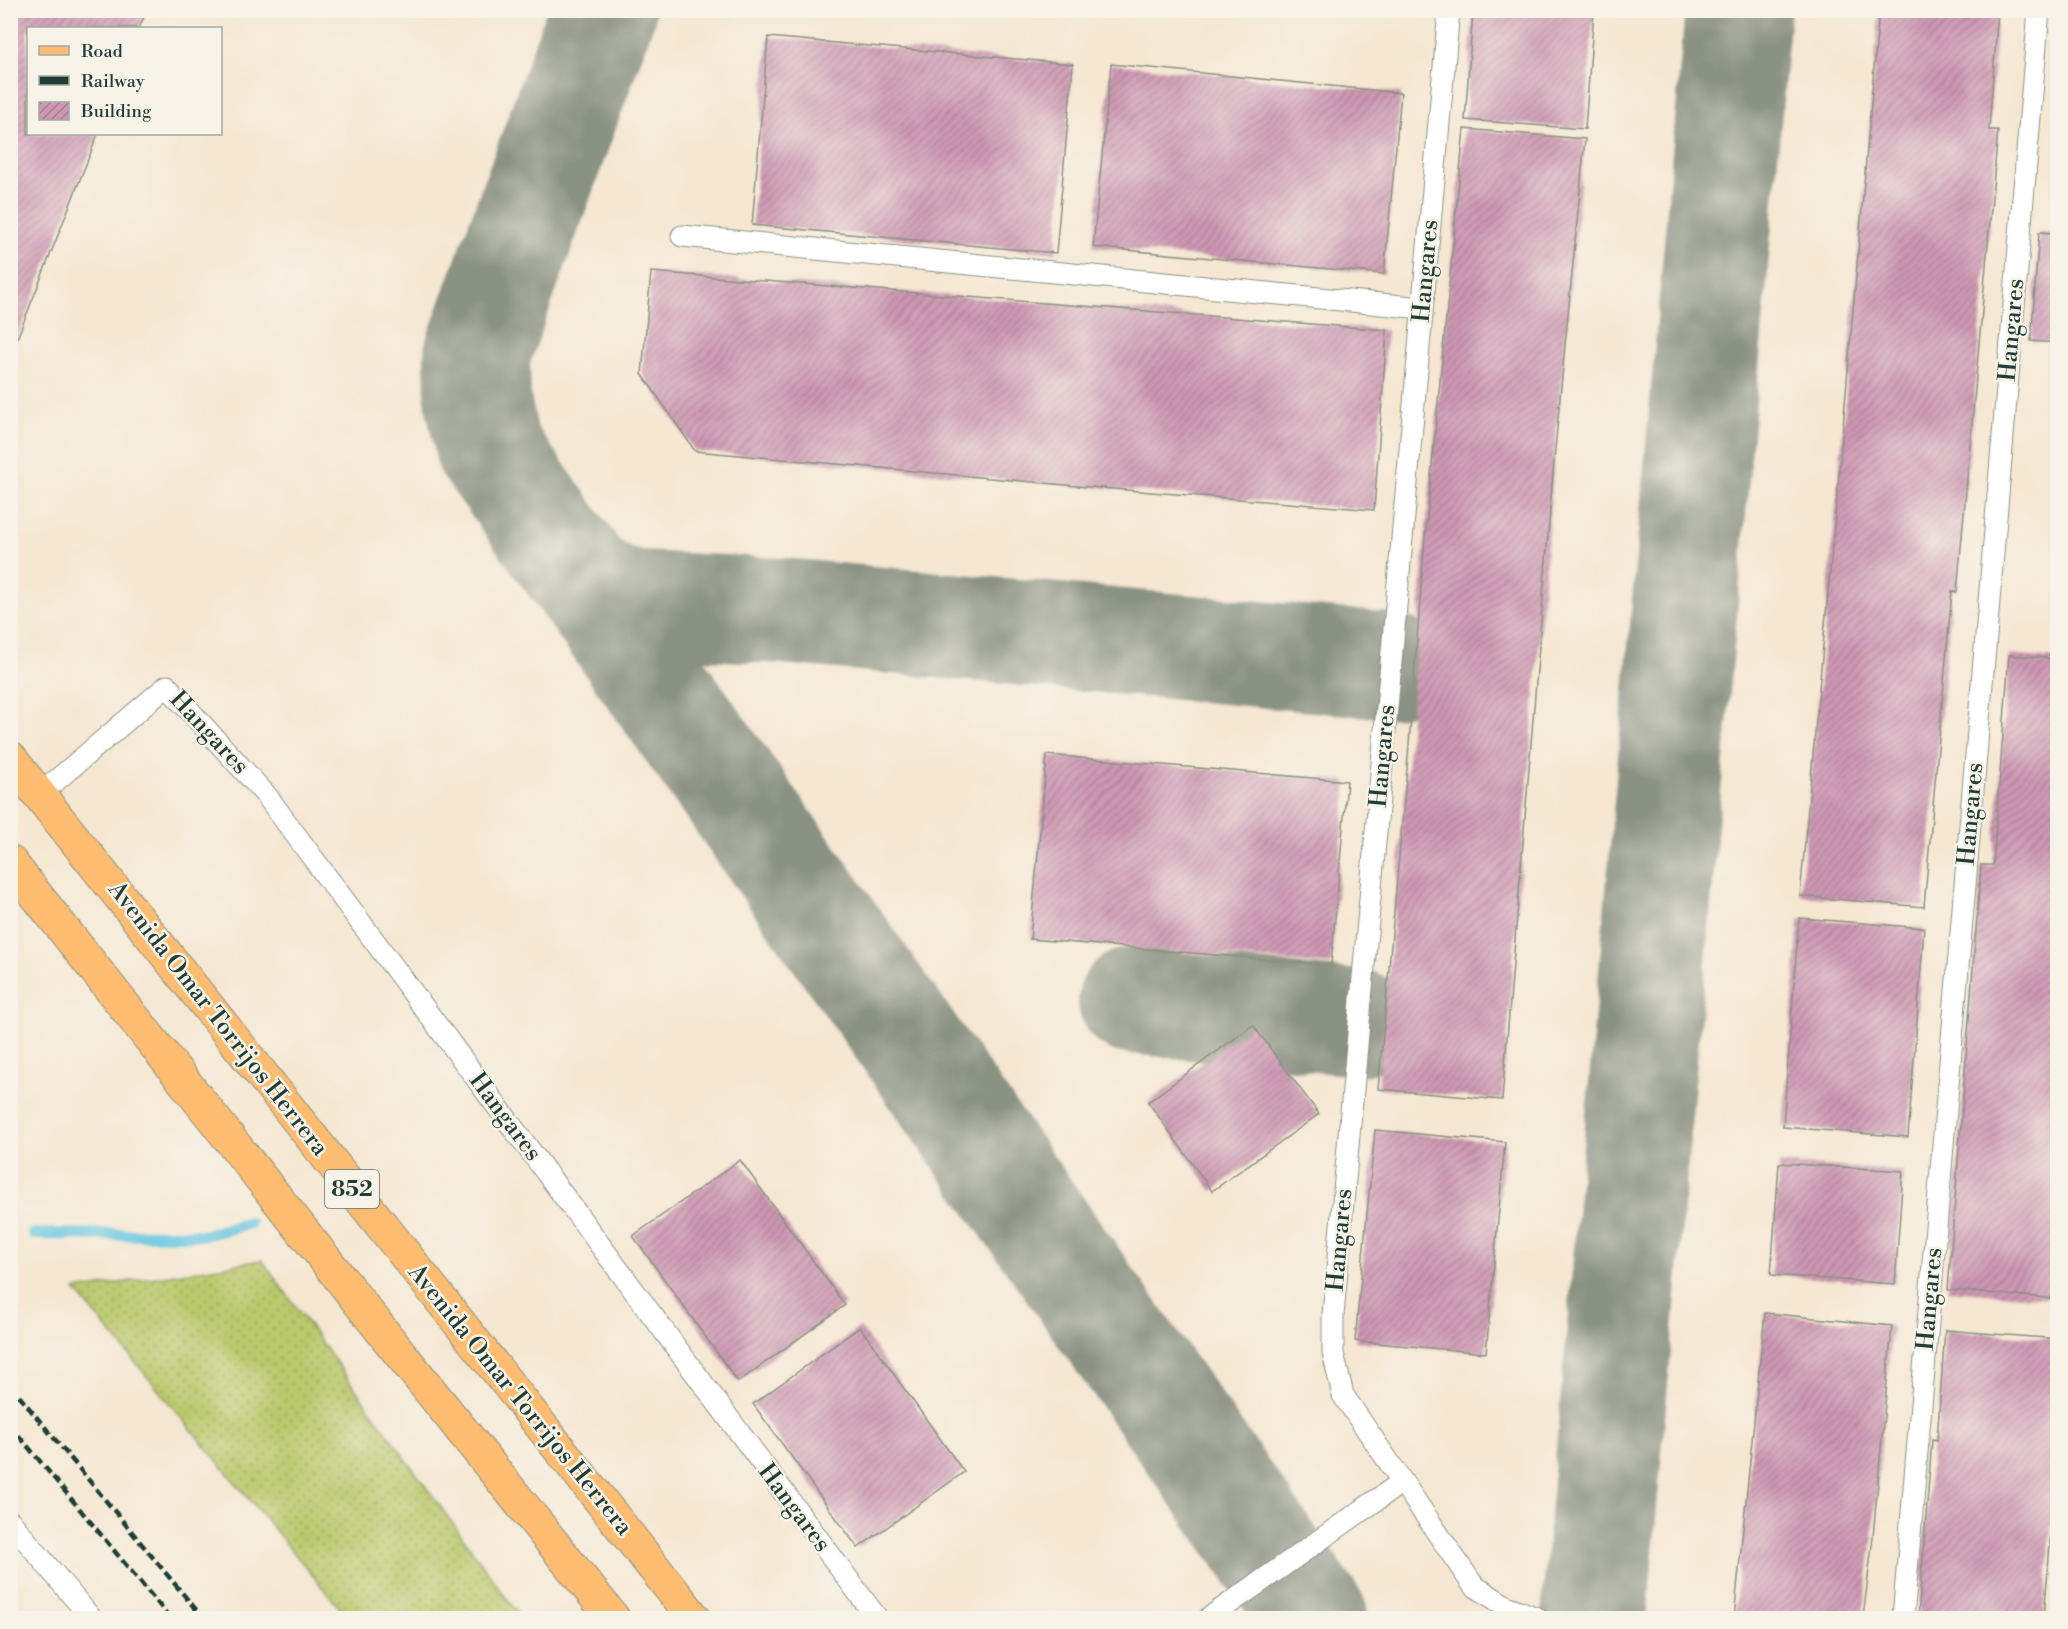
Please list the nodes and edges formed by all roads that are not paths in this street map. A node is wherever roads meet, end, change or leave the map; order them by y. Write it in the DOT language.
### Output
graph roads {
  1 [pos="1449,10"];
  2 [pos="2039,10"];
  3 [pos="682,236"];
  4 [pos="1422,308"];
  5 [pos="10,758"];
  6 [pos="39,795"];
  7 [pos="10,862"];
  8 [pos="1402,1482"];
  9 [pos="10,1521"];
  10 [pos="91,1618"];
  11 [pos="613,1618"];
  12 [pos="694,1618"];
  13 [pos="877,1618"];
  14 [pos="1209,1618"];
  15 [pos="1537,1618"];
  16 [pos="1903,1618"];
  1 -- 4 [label="lane, Hangares"];
  2 -- 16 [label="lane, Hangares"];
  3 -- 4 [label="lane"];
  4 -- 8 [label="lane, Hangares"];
  5 -- 6 [label="main road, Avenida Omar Torrijos Herrera / 852"];
  6 -- 12 [label="main road, Avenida Omar Torrijos Herrera / 852"];
  6 -- 13 [label="lane, Hangares"];
  7 -- 11 [label="main road, 852"];
  8 -- 14 [label="lane"];
  8 -- 15 [label="lane, Hangares"];
  9 -- 10 [label="lane"];
}
